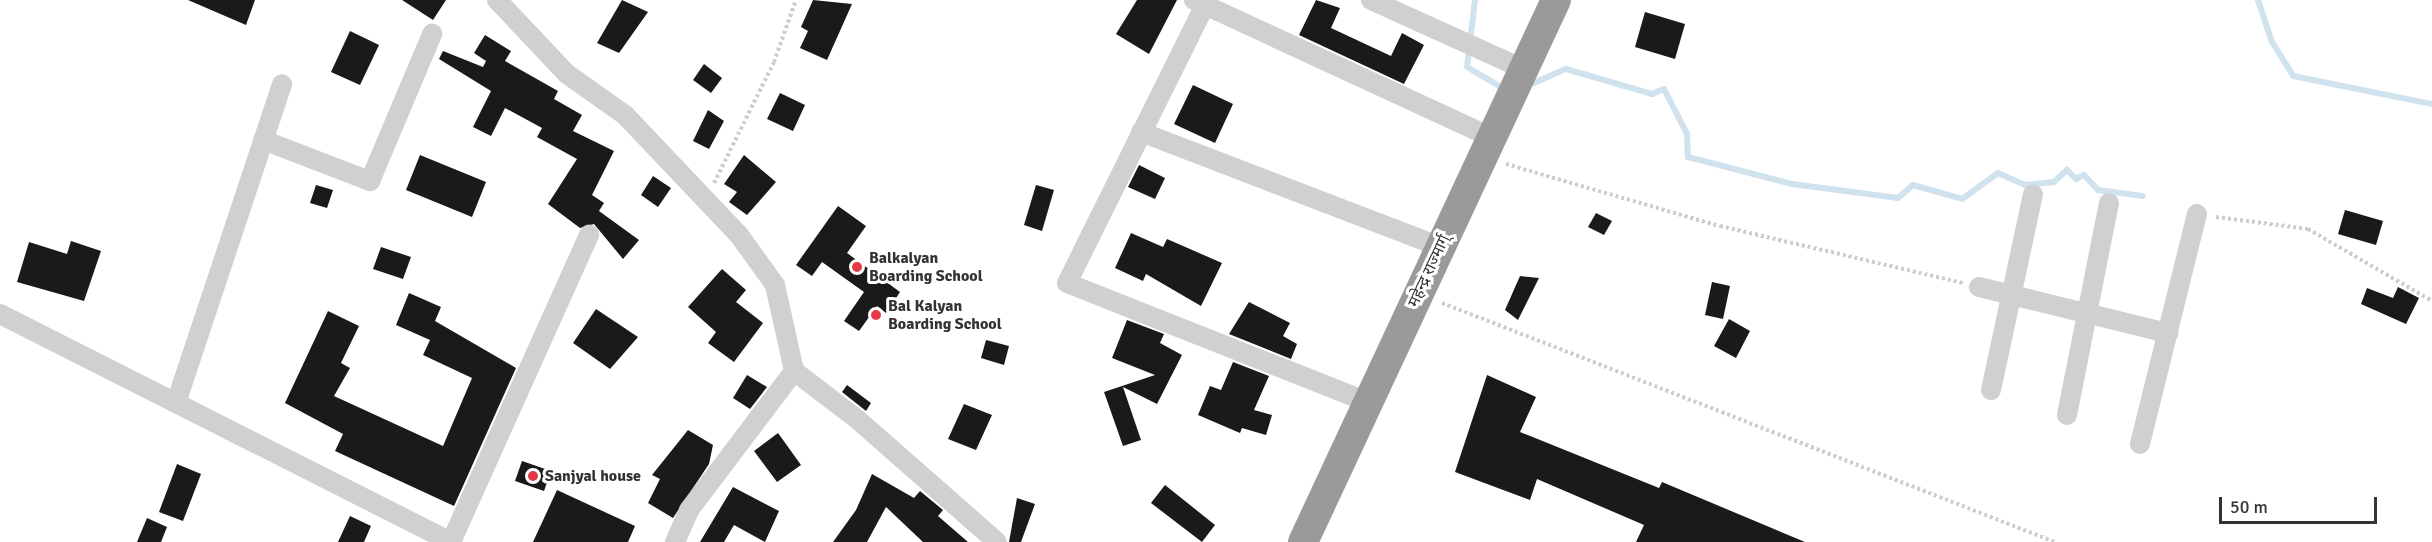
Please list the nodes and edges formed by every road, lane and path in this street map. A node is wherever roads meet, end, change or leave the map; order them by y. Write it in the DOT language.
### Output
graph roads {
  1 [pos="497,0"];
  2 [pos="796,0"];
  3 [pos="1371,0"];
  4 [pos="1556,0"];
  5 [pos="1199,3"];
  6 [pos="432,34"];
  7 [pos="1523,69"];
  8 [pos="282,84"];
  9 [pos="1141,132"];
  10 [pos="263,140"];
  11 [pos="1487,146"];
  12 [pos="2033,194"];
  13 [pos="706,200"];
  14 [pos="2109,203"];
  15 [pos="2197,214"];
  16 [pos="589,235"];
  17 [pos="1440,247"];
  18 [pos="1979,287"];
  19 [pos="2012,295"];
  20 [pos="2432,301"];
  21 [pos="1412,307"];
  22 [pos="2087,313"];
  23 [pos="0,314"];
  24 [pos="2168,333"];
  25 [pos="794,371"];
  26 [pos="1991,390"];
  27 [pos="1367,402"];
  28 [pos="176,403"];
  29 [pos="2067,415"];
  30 [pos="2140,444"];
  31 [pos="451,542"];
  32 [pos="675,542"];
  33 [pos="997,542"];
  34 [pos="1303,542"];
  35 [pos="2055,542"];
  1 -- 13 [label="street"];
  2 -- 13 [label="path"];
  3 -- 7 [label="street"];
  4 -- 7 [label="highway, महेन्द्र राज्मार्ग्"];
  5 -- 9 [label="street"];
  5 -- 11 [label="street"];
  6 -- 10 [label="street"];
  7 -- 11 [label="highway, महेन्द्र राज्मार्ग्"];
  8 -- 10 [label="street"];
  9 -- 17 [label="street"];
  9 -- 27 [label="street"];
  10 -- 28 [label="street"];
  11 -- 17 [label="highway, महेन्द्र राज्मार्ग्"];
  11 -- 18 [label="path"];
  12 -- 19 [label="street"];
  13 -- 25 [label="street"];
  14 -- 22 [label="street"];
  15 -- 20 [label="path"];
  15 -- 24 [label="street"];
  16 -- 31 [label="street"];
  17 -- 21 [label="highway, महेन्द्र राज्मार्ग्"];
  18 -- 19 [label="street"];
  19 -- 22 [label="street"];
  19 -- 26 [label="street"];
  21 -- 27 [label="highway, महेन्द्र राज्मार्ग्"];
  21 -- 35 [label="path"];
  22 -- 24 [label="street"];
  22 -- 29 [label="street"];
  23 -- 28 [label="street"];
  24 -- 30 [label="street"];
  25 -- 32 [label="street"];
  25 -- 33 [label="street"];
  27 -- 34 [label="highway, महेन्द्र राज्मार्ग्"];
  28 -- 31 [label="street"];
}
